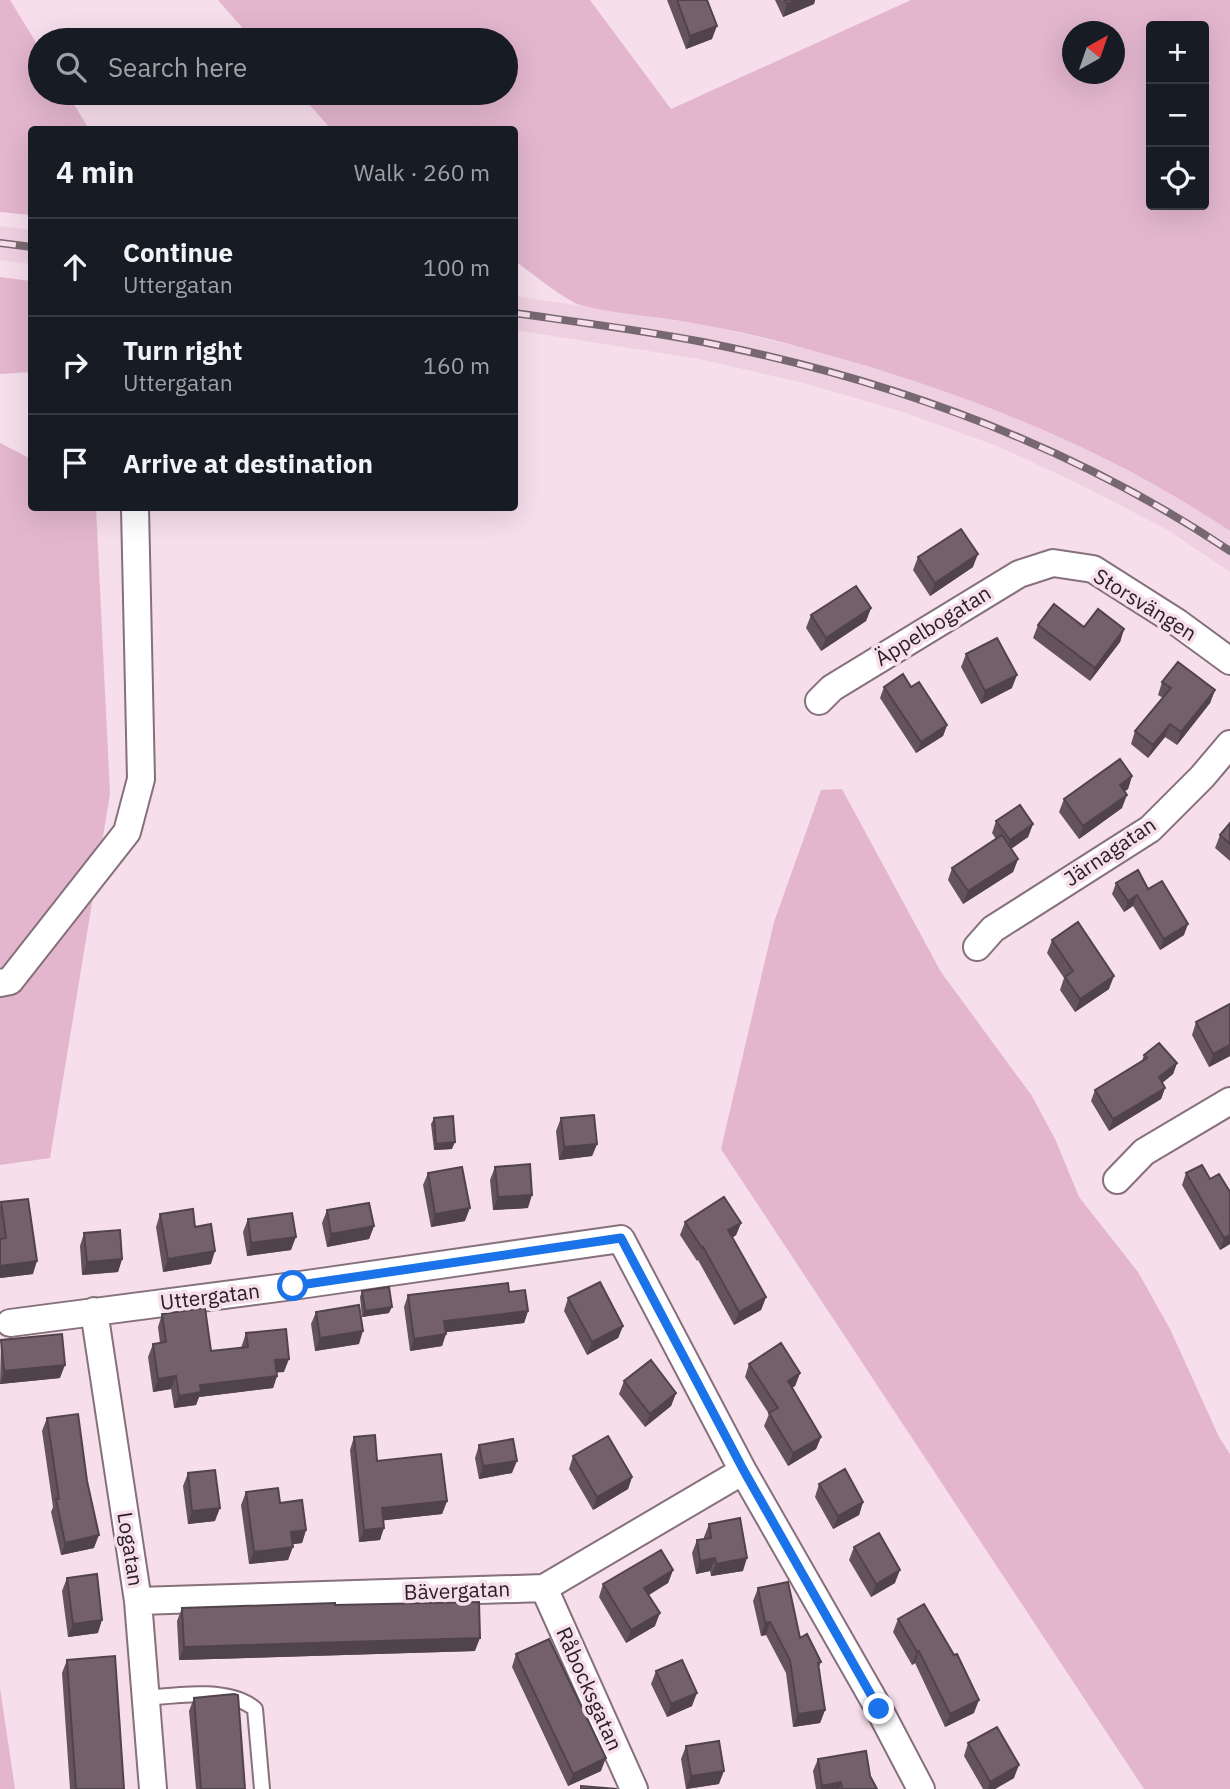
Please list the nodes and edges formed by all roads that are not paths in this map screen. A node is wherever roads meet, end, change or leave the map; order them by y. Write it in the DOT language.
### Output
graph roads {
  1 [pos="135,511"];
  2 [pos="1053,563"];
  3 [pos="1230,661"];
  4 [pos="819,701"];
  5 [pos="1230,744"];
  6 [pos="977,947"];
  7 [pos="0,982"];
  8 [pos="1230,1101"];
  9 [pos="1117,1180"];
  10 [pos="94,1311"];
  11 [pos="10,1323"];
  12 [pos="744,1471"];
  13 [pos="544,1588"];
  14 [pos="138,1601"];
  15 [pos="146,1698"];
  16 [pos="153,1789"];
  17 [pos="262,1789"];
  18 [pos="634,1789"];
  19 [pos="921,1789"];
  1 -- 7 [label="street"];
  2 -- 3 [label="street, Storsvängen"];
  2 -- 4 [label="street, Äppelbogatan"];
  5 -- 6 [label="street, Järnagatan"];
  8 -- 9 [label="street"];
  10 -- 11 [label="street, Uttergatan"];
  10 -- 12 [label="street, Uttergatan"];
  10 -- 14 [label="street, Logatan"];
  12 -- 13 [label="street, Bävergatan"];
  12 -- 19 [label="street, Uttergatan"];
  13 -- 14 [label="street, Bävergatan"];
  13 -- 18 [label="street, Råbocksgatan"];
  14 -- 15 [label="street, Logatan"];
  15 -- 16 [label="street, Logatan"];
  15 -- 17 [label="lane"];
}
